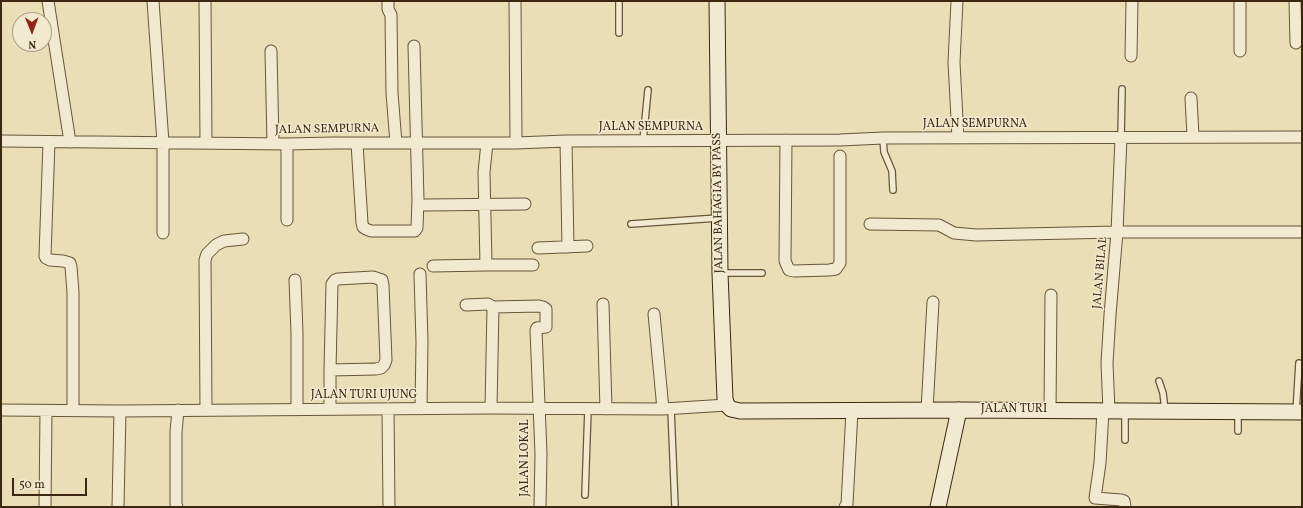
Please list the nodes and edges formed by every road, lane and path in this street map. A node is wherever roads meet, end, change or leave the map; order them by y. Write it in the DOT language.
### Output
graph roads {
  1 [pos="48,1"];
  2 [pos="153,1"];
  3 [pos="205,1"];
  4 [pos="388,1"];
  5 [pos="515,1"];
  6 [pos="619,1"];
  7 [pos="717,1"];
  8 [pos="957,1"];
  9 [pos="1132,1"];
  10 [pos="1240,1"];
  11 [pos="1295,1"];
  12 [pos="618,33"];
  13 [pos="1296,44"];
  14 [pos="414,46"];
  15 [pos="271,51"];
  16 [pos="1240,51"];
  17 [pos="1131,56"];
  18 [pos="1122,89"];
  19 [pos="648,90"];
  20 [pos="1191,98"];
  21 [pos="1193,136"];
  22 [pos="1302,136"];
  23 [pos="883,138"];
  24 [pos="958,138"];
  25 [pos="1121,138"];
  26 [pos="786,140"];
  27 [pos="1,141"];
  28 [pos="566,141"];
  29 [pos="643,141"];
  30 [pos="718,141"];
  31 [pos="49,142"];
  32 [pos="70,142"];
  33 [pos="396,142"];
  34 [pos="417,142"];
  35 [pos="162,143"];
  36 [pos="206,143"];
  37 [pos="357,143"];
  38 [pos="487,143"];
  39 [pos="516,143"];
  40 [pos="273,144"];
  41 [pos="287,144"];
  42 [pos="840,148"];
  43 [pos="893,190"];
  44 [pos="485,204"];
  45 [pos="524,204"];
  46 [pos="425,205"];
  47 [pos="719,218"];
  48 [pos="287,220"];
  49 [pos="631,224"];
  50 [pos="870,224"];
  51 [pos="1117,232"];
  52 [pos="1302,232"];
  53 [pos="163,233"];
  54 [pos="243,239"];
  55 [pos="587,246"];
  56 [pos="568,247"];
  57 [pos="538,248"];
  58 [pos="533,264"];
  59 [pos="486,265"];
  60 [pos="433,266"];
  61 [pos="720,273"];
  62 [pos="762,273"];
  63 [pos="420,274"];
  64 [pos="295,280"];
  65 [pos="1051,295"];
  66 [pos="933,302"];
  67 [pos="604,304"];
  68 [pos="466,305"];
  69 [pos="493,306"];
  70 [pos="654,314"];
  71 [pos="1299,363"];
  72 [pos="330,370"];
  73 [pos="1159,381"];
  74 [pos="727,405"];
  75 [pos="330,408"];
  76 [pos="491,408"];
  77 [pos="539,408"];
  78 [pos="298,409"];
  79 [pos="388,409"];
  80 [pos="421,409"];
  81 [pos="588,409"];
  82 [pos="606,409"];
  83 [pos="667,409"];
  84 [pos="1,410"];
  85 [pos="73,410"];
  86 [pos="178,410"];
  87 [pos="206,410"];
  88 [pos="927,410"];
  89 [pos="959,410"];
  90 [pos="46,411"];
  91 [pos="120,411"];
  92 [pos="852,411"];
  93 [pos="1050,411"];
  94 [pos="1106,411"];
  95 [pos="1125,411"];
  96 [pos="1165,411"];
  97 [pos="1238,412"];
  98 [pos="1299,412"];
  99 [pos="1238,431"];
  100 [pos="1125,440"];
  101 [pos="585,495"];
  102 [pos="45,507"];
  103 [pos="118,507"];
  104 [pos="177,507"];
  105 [pos="389,507"];
  106 [pos="540,507"];
  107 [pos="675,507"];
  108 [pos="845,507"];
  109 [pos="938,507"];
  110 [pos="1125,507"];
  1 -- 32 [label="street"];
  2 -- 35 [label="street"];
  3 -- 36 [label="street"];
  4 -- 33 [label="street"];
  5 -- 39 [label="street"];
  6 -- 12 [label="lane"];
  7 -- 30 [label="main road, JALAN BAHAGIA BY PASS"];
  8 -- 24 [label="street"];
  9 -- 17 [label="street"];
  10 -- 16 [label="street"];
  11 -- 13 [label="street"];
  14 -- 34 [label="street"];
  15 -- 40 [label="street"];
  18 -- 25 [label="lane"];
  19 -- 29 [label="lane"];
  20 -- 21 [label="street"];
  21 -- 22 [label="street, JALAN SEMPURNA"];
  21 -- 25 [label="street, JALAN SEMPURNA"];
  23 -- 24 [label="street, JALAN SEMPURNA"];
  23 -- 42 [label="street, JALAN SEMPURNA"];
  23 -- 43 [label="lane"];
  24 -- 25 [label="street, JALAN SEMPURNA"];
  25 -- 51 [label="street, JALAN BILAL"];
  26 -- 30 [label="street, JALAN SEMPURNA"];
  26 -- 42 [label="street, JALAN SEMPURNA"];
  26 -- 42 [label="street"];
  27 -- 31 [label="street, JALAN SEMPURNA"];
  28 -- 29 [label="street, JALAN SEMPURNA"];
  28 -- 39 [label="street, JALAN SEMPURNA"];
  28 -- 56 [label="street"];
  29 -- 30 [label="street, JALAN SEMPURNA"];
  30 -- 47 [label="main road, JALAN BAHAGIA BY PASS"];
  31 -- 32 [label="street, JALAN SEMPURNA"];
  31 -- 85 [label="street"];
  32 -- 35 [label="street, JALAN SEMPURNA"];
  33 -- 34 [label="street, JALAN SEMPURNA"];
  33 -- 37 [label="street, JALAN SEMPURNA"];
  34 -- 37 [label="street"];
  34 -- 38 [label="street, JALAN SEMPURNA"];
  35 -- 36 [label="street, JALAN SEMPURNA"];
  35 -- 53 [label="street"];
  36 -- 40 [label="street, JALAN SEMPURNA"];
  37 -- 41 [label="street, JALAN SEMPURNA"];
  38 -- 39 [label="street, JALAN SEMPURNA"];
  38 -- 44 [label="street"];
  40 -- 41 [label="street, JALAN SEMPURNA"];
  41 -- 48 [label="street"];
  44 -- 45 [label="street"];
  44 -- 46 [label="street"];
  44 -- 59 [label="street"];
  47 -- 49 [label="lane"];
  47 -- 61 [label="main road, JALAN BAHAGIA BY PASS"];
  50 -- 51 [label="street"];
  51 -- 52 [label="street"];
  51 -- 94 [label="street, JALAN BILAL"];
  54 -- 87 [label="street"];
  55 -- 56 [label="street"];
  56 -- 57 [label="street"];
  58 -- 59 [label="street"];
  59 -- 60 [label="street"];
  61 -- 62 [label="lane"];
  61 -- 74 [label="main road, JALAN BAHAGIA BY PASS"];
  63 -- 80 [label="street"];
  64 -- 78 [label="street"];
  65 -- 93 [label="street"];
  66 -- 88 [label="street"];
  67 -- 82 [label="street"];
  68 -- 69 [label="street"];
  69 -- 76 [label="street"];
  69 -- 77 [label="street, JALAN LOKAL"];
  70 -- 83 [label="street"];
  71 -- 98 [label="lane"];
  72 -- 72 [label="street"];
  72 -- 75 [label="street"];
  73 -- 96 [label="lane"];
  74 -- 83 [label="street, JALAN TURI UJUNG"];
  74 -- 92 [label="main road, JALAN TURI"];
  75 -- 78 [label="street, JALAN TURI UJUNG"];
  75 -- 79 [label="street, JALAN TURI UJUNG"];
  76 -- 77 [label="street, JALAN TURI UJUNG"];
  76 -- 80 [label="street, JALAN TURI UJUNG"];
  77 -- 81 [label="street, JALAN TURI UJUNG"];
  77 -- 106 [label="street, JALAN LOKAL"];
  78 -- 87 [label="street, JALAN TURI UJUNG"];
  79 -- 80 [label="street, JALAN TURI UJUNG"];
  79 -- 105 [label="street"];
  81 -- 82 [label="street, JALAN TURI UJUNG"];
  81 -- 101 [label="lane"];
  82 -- 83 [label="street, JALAN TURI UJUNG"];
  83 -- 107 [label="lane"];
  84 -- 90 [label="street, JALAN TURI UJUNG"];
  85 -- 90 [label="street, JALAN TURI UJUNG"];
  85 -- 91 [label="street, JALAN TURI UJUNG"];
  86 -- 87 [label="street, JALAN TURI UJUNG"];
  86 -- 91 [label="street, JALAN TURI UJUNG"];
  86 -- 104 [label="street"];
  88 -- 89 [label="main road, JALAN TURI"];
  88 -- 92 [label="main road, JALAN TURI"];
  89 -- 93 [label="main road, JALAN TURI"];
  89 -- 109 [label="main road"];
  90 -- 102 [label="street"];
  91 -- 103 [label="street"];
  92 -- 108 [label="street"];
  93 -- 94 [label="main road, JALAN TURI"];
  94 -- 95 [label="main road, JALAN TURI"];
  94 -- 110 [label="street, JALAN BILAL"];
  95 -- 96 [label="main road, JALAN TURI"];
  95 -- 100 [label="lane"];
  96 -- 97 [label="main road, JALAN TURI"];
  97 -- 98 [label="main road, JALAN TURI"];
  97 -- 99 [label="lane"];
}
